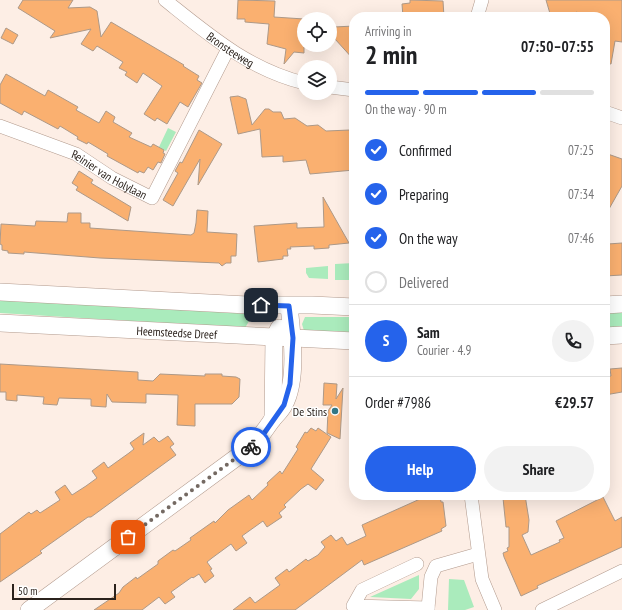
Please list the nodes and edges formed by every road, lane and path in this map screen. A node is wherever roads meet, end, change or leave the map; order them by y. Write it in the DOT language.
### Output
graph roads {
  1 [pos="165,0"];
  2 [pos="482,0"];
  3 [pos="478,12"];
  4 [pos="228,49"];
  5 [pos="297,81"];
  6 [pos="337,88"];
  7 [pos="349,89"];
  8 [pos="610,114"];
  9 [pos="622,118"];
  10 [pos="0,126"];
  11 [pos="0,292"];
  12 [pos="622,304"];
  13 [pos="610,305"];
  14 [pos="289,306"];
  15 [pos="349,307"];
  16 [pos="0,323"];
  17 [pos="622,335"];
  18 [pos="610,336"];
  19 [pos="274,338"];
  20 [pos="293,338"];
  21 [pos="349,341"];
  22 [pos="273,419"];
  23 [pos="473,500"];
  24 [pos="478,554"];
  25 [pos="417,564"];
  26 [pos="622,571"];
  27 [pos="350,608"];
  28 [pos="428,609"];
  29 [pos="29,610"];
  30 [pos="495,610"];
  31 [pos="542,610"];
  1 -- 4 [label="street, Bronsteeweg"];
  2 -- 3 [label="street"];
  4 -- 5 [label="street, Bronsteeweg"];
  4 -- 10 [label="street, Reinier van Holylaan"];
  6 -- 7 [label="street"];
  8 -- 9 [label="street"];
  11 -- 14 [label="main road"];
  12 -- 13 [label="main road"];
  14 -- 15 [label="main road"];
  14 -- 19 [label="main road"];
  14 -- 20 [label="main road"];
  16 -- 19 [label="main road, Heemsteedse Dreef"];
  17 -- 18 [label="main road"];
  19 -- 20 [label="main road, Heemsteedse Dreef"];
  19 -- 22 [label="main road"];
  20 -- 21 [label="main road, Heemsteedse Dreef"];
  20 -- 22 [label="main road"];
  22 -- 29 [label="main road"];
  23 -- 24 [label="street"];
  24 -- 28 [label="street"];
  24 -- 30 [label="street"];
  25 -- 27 [label="street"];
  26 -- 31 [label="street"];
  27 -- 28 [label="street"];
}
